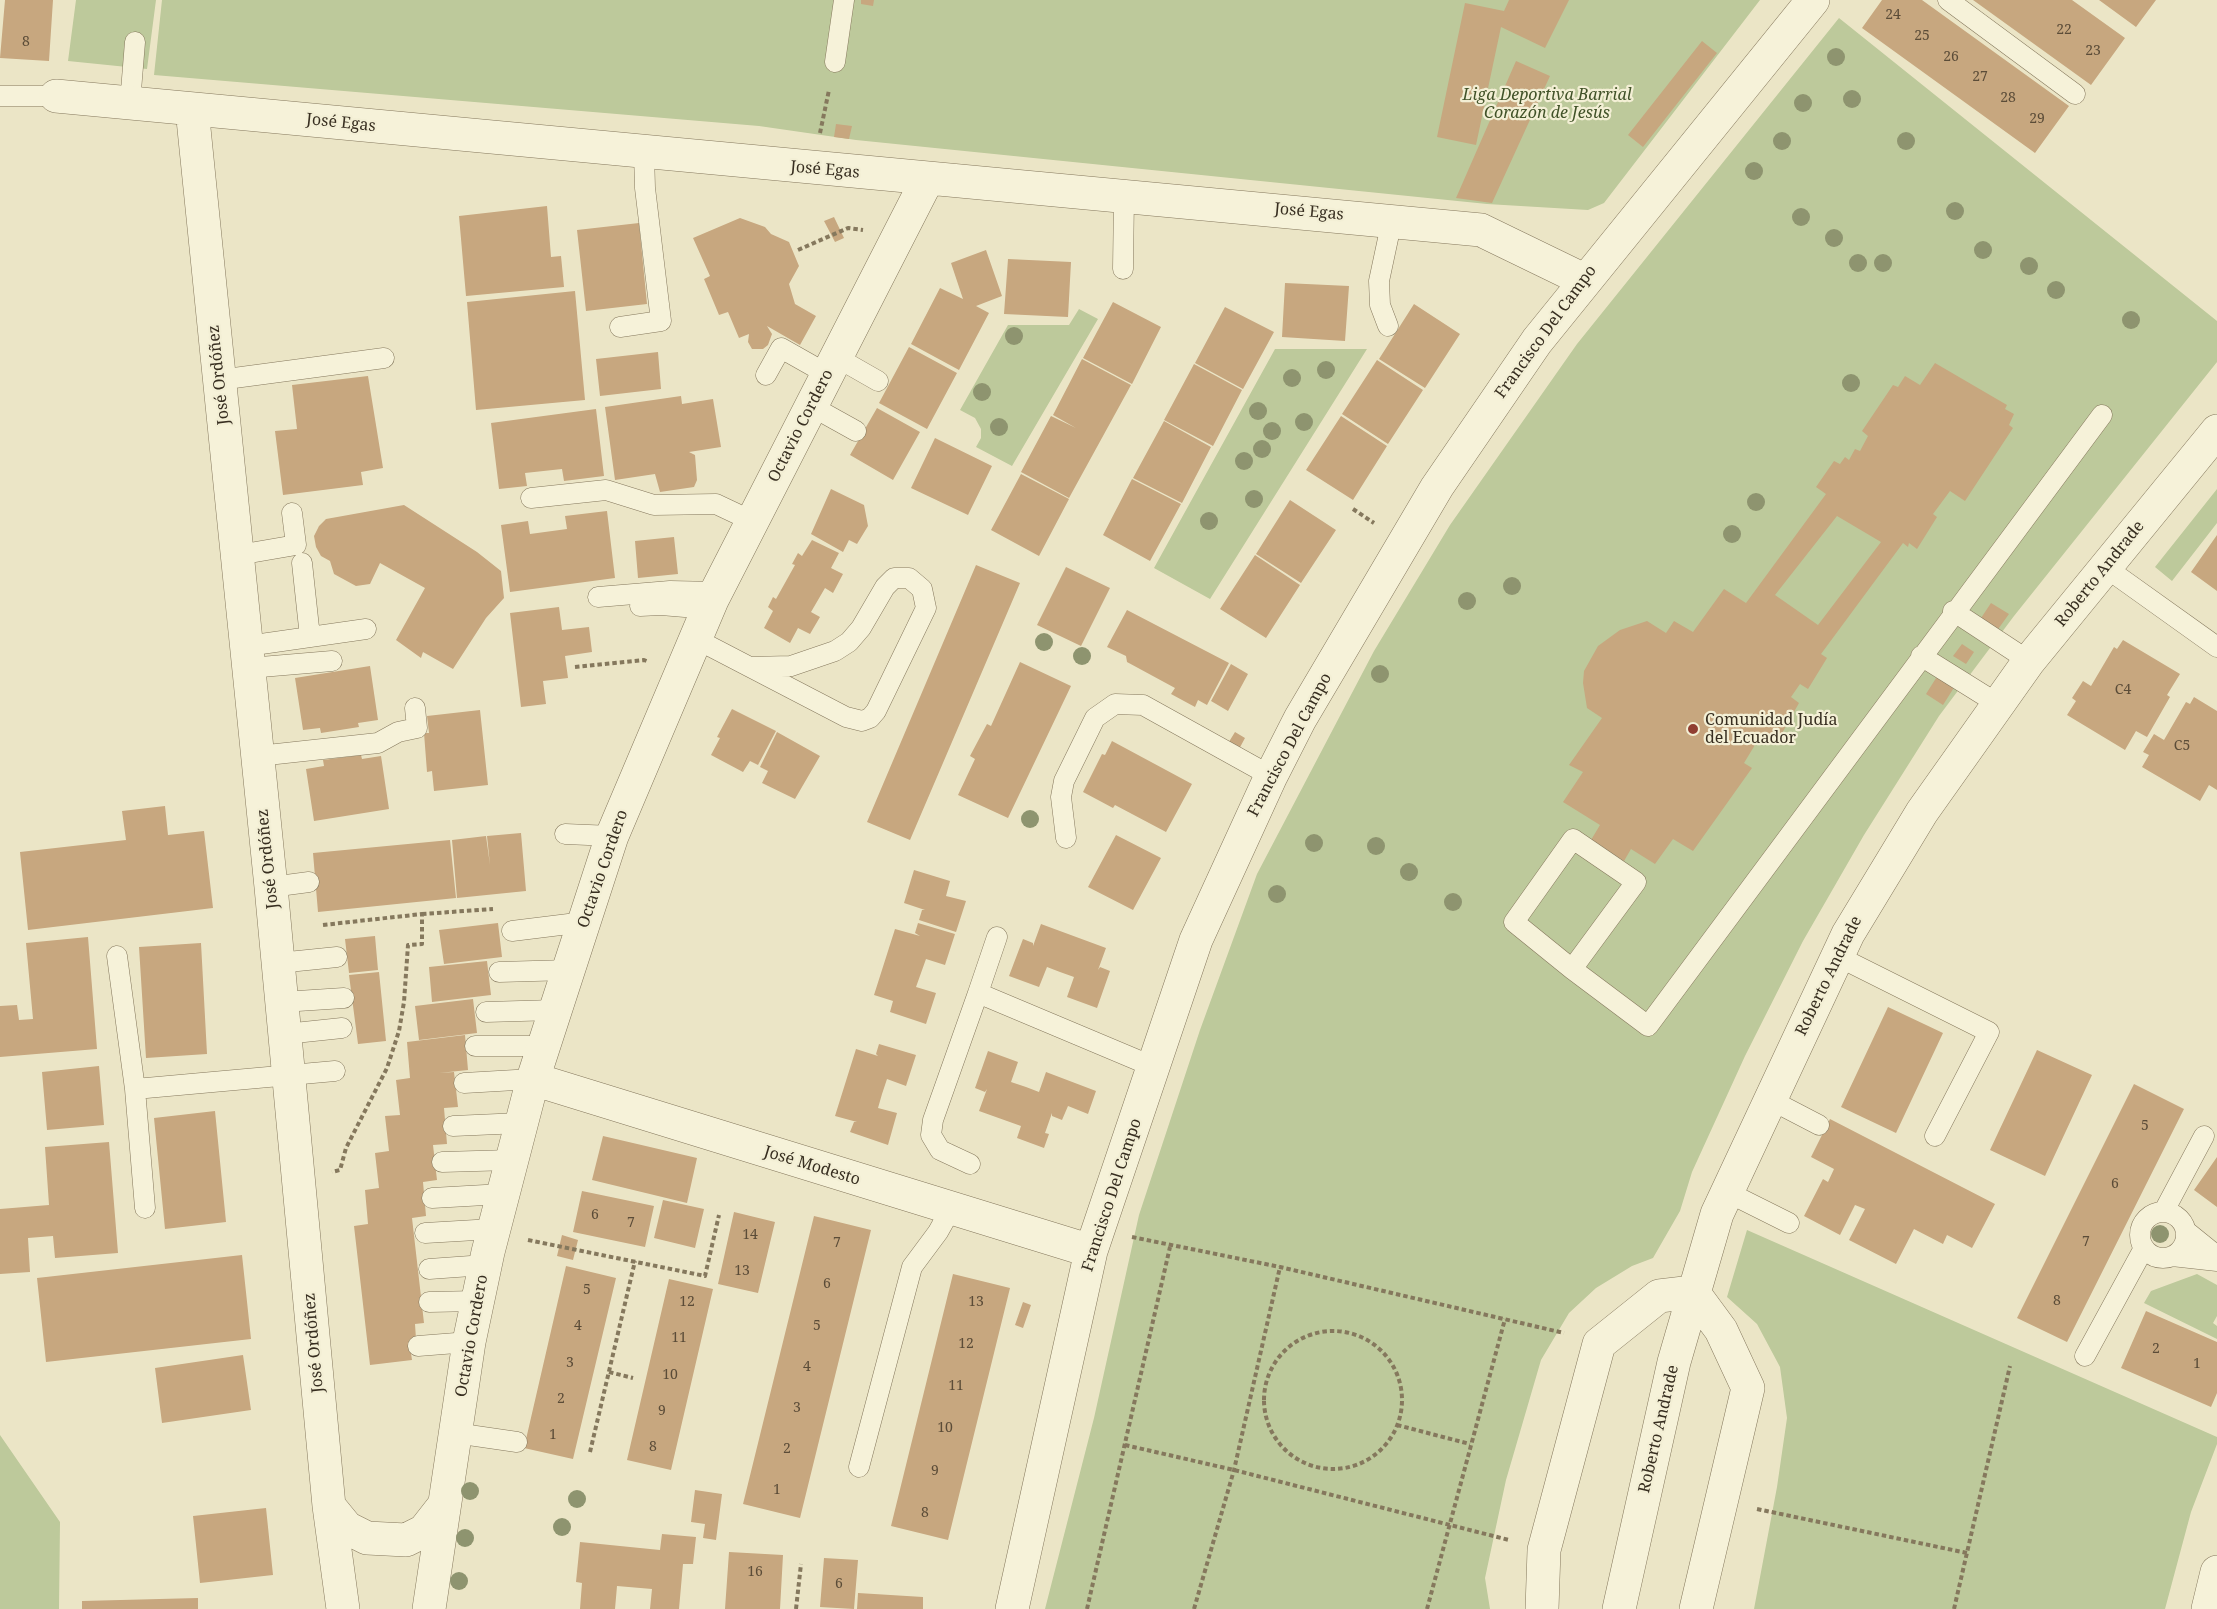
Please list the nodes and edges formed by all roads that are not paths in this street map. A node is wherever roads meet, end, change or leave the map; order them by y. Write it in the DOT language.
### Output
graph roads {
  1 [pos="844,0"];
  2 [pos="1813,0"];
  3 [pos="1948,0"];
  4 [pos="135,42"];
  5 [pos="835,62"];
  6 [pos="2075,94"];
  7 [pos="0,96"];
  8 [pos="56,96"];
  9 [pos="130,103"];
  10 [pos="192,109"];
  11 [pos="644,153"];
  12 [pos="927,180"];
  13 [pos="1124,196"];
  14 [pos="1392,220"];
  15 [pos="1123,269"];
  16 [pos="1584,280"];
  17 [pos="1388,326"];
  18 [pos="620,327"];
  19 [pos="384,358"];
  20 [pos="832,366"];
  21 [pos="766,375"];
  22 [pos="219,380"];
  23 [pos="878,381"];
  24 [pos="811,406"];
  25 [pos="2102,415"];
  26 [pos="2217,430"];
  27 [pos="856,431"];
  28 [pos="531,498"];
  29 [pos="292,513"];
  30 [pos="752,521"];
  31 [pos="238,555"];
  32 [pos="302,563"];
  33 [pos="2105,567"];
  34 [pos="713,600"];
  35 [pos="599,603"];
  36 [pos="1953,611"];
  37 [pos="366,629"];
  38 [pos="310,637"];
  39 [pos="696,639"];
  40 [pos="2217,647"];
  41 [pos="1921,656"];
  42 [pos="248,657"];
  43 [pos="332,661"];
  44 [pos="2029,661"];
  45 [pos="750,667"];
  46 [pos="1998,704"];
  47 [pos="415,708"];
  48 [pos="258,756"];
  49 [pos="1270,776"];
  50 [pos="565,834"];
  51 [pos="612,837"];
  52 [pos="1066,838"];
  53 [pos="309,882"];
  54 [pos="271,887"];
  55 [pos="585,922"];
  56 [pos="512,931"];
  57 [pos="997,937"];
  58 [pos="117,956"];
  59 [pos="337,957"];
  60 [pos="1839,957"];
  61 [pos="278,963"];
  62 [pos="1572,969"];
  63 [pos="569,970"];
  64 [pos="499,972"];
  65 [pos="978,993"];
  66 [pos="344,998"];
  67 [pos="555,1010"];
  68 [pos="486,1012"];
  69 [pos="283,1018"];
  70 [pos="342,1029"];
  71 [pos="475,1046"];
  72 [pos="544,1047"];
  73 [pos="1154,1067"];
  74 [pos="335,1071"];
  75 [pos="289,1076"];
  76 [pos="533,1079"];
  77 [pos="464,1083"];
  78 [pos="135,1089"];
  79 [pos="1769,1099"];
  80 [pos="521,1123"];
  81 [pos="1819,1125"];
  82 [pos="453,1126"];
  83 [pos="1935,1136"];
  84 [pos="2204,1137"];
  85 [pos="512,1160"];
  86 [pos="442,1162"];
  87 [pos="970,1164"];
  88 [pos="1727,1192"];
  89 [pos="502,1194"];
  90 [pos="432,1198"];
  91 [pos="952,1207"];
  92 [pos="145,1208"];
  93 [pos="2164,1211"];
  94 [pos="1789,1223"];
  95 [pos="493,1229"];
  96 [pos="2186,1231"];
  97 [pos="425,1233"];
  98 [pos="1095,1240"];
  99 [pos="2144,1248"];
  100 [pos="2172,1256"];
  101 [pos="2217,1256"];
  102 [pos="2217,1261"];
  103 [pos="484,1265"];
  104 [pos="429,1269"];
  105 [pos="1693,1292"];
  106 [pos="477,1301"];
  107 [pos="429,1302"];
  108 [pos="469,1342"];
  109 [pos="418,1346"];
  110 [pos="2085,1356"];
  111 [pos="455,1433"];
  112 [pos="516,1442"];
  113 [pos="859,1467"];
  114 [pos="329,1506"];
  115 [pos="442,1508"];
  116 [pos="2217,1572"];
  117 [pos="343,1609"];
  118 [pos="429,1609"];
  119 [pos="1012,1609"];
  120 [pos="1542,1609"];
  121 [pos="1619,1609"];
  122 [pos="1696,1609"];
  123 [pos="2208,1609"];
  1 -- 5 [label="lane"];
  2 -- 16 [label="street, Francisco Del Campo"];
  3 -- 6 [label="lane"];
  4 -- 9 [label="lane"];
  7 -- 8 [label="lane"];
  8 -- 9 [label="street, José Egas"];
  9 -- 10 [label="street, José Egas"];
  10 -- 11 [label="street, José Egas"];
  10 -- 22 [label="street, José Ordóñez"];
  11 -- 12 [label="street, José Egas"];
  11 -- 18 [label="lane"];
  12 -- 13 [label="street, José Egas"];
  12 -- 20 [label="street, Octavio Cordero"];
  13 -- 14 [label="street, José Egas"];
  13 -- 15 [label="lane"];
  14 -- 16 [label="street, José Egas"];
  14 -- 17 [label="lane"];
  16 -- 49 [label="street, Francisco Del Campo"];
  19 -- 22 [label="lane"];
  20 -- 21 [label="lane"];
  20 -- 23 [label="lane"];
  20 -- 24 [label="street, Octavio Cordero"];
  22 -- 31 [label="street, José Ordóñez"];
  24 -- 27 [label="lane"];
  24 -- 30 [label="street, Octavio Cordero"];
  25 -- 36 [label="lane"];
  26 -- 33 [label="street, Roberto Andrade"];
  28 -- 30 [label="lane"];
  29 -- 31 [label="lane"];
  30 -- 34 [label="street, Octavio Cordero"];
  31 -- 42 [label="street, José Ordóñez"];
  32 -- 38 [label="lane"];
  33 -- 40 [label="lane"];
  33 -- 44 [label="street, Roberto Andrade"];
  34 -- 35 [label="lane"];
  34 -- 39 [label="street, Octavio Cordero"];
  36 -- 41 [label="lane"];
  36 -- 44 [label="lane"];
  37 -- 38 [label="lane"];
  38 -- 42 [label="lane"];
  39 -- 45 [label="lane"];
  39 -- 51 [label="street, Octavio Cordero"];
  41 -- 46 [label="lane"];
  41 -- 62 [label="lane"];
  42 -- 43 [label="lane"];
  42 -- 48 [label="street, José Ordóñez"];
  44 -- 46 [label="street, Roberto Andrade"];
  45 -- 45 [label="lane"];
  46 -- 60 [label="street, Roberto Andrade"];
  47 -- 48 [label="lane"];
  48 -- 54 [label="street, José Ordóñez"];
  49 -- 52 [label="lane"];
  49 -- 73 [label="street, Francisco Del Campo"];
  50 -- 51 [label="lane"];
  51 -- 55 [label="street, Octavio Cordero"];
  53 -- 54 [label="lane"];
  54 -- 61 [label="street, José Ordóñez"];
  55 -- 56 [label="lane"];
  55 -- 63 [label="street, Octavio Cordero"];
  57 -- 65 [label="lane"];
  58 -- 78 [label="lane"];
  59 -- 61 [label="lane"];
  60 -- 79 [label="street, Roberto Andrade"];
  60 -- 83 [label="lane"];
  61 -- 69 [label="street, José Ordóñez"];
  62 -- 62 [label="lane"];
  63 -- 64 [label="lane"];
  63 -- 67 [label="street, Octavio Cordero"];
  65 -- 73 [label="lane"];
  65 -- 87 [label="lane"];
  66 -- 69 [label="lane"];
  67 -- 68 [label="lane"];
  67 -- 72 [label="street, Octavio Cordero"];
  69 -- 70 [label="lane"];
  69 -- 75 [label="street, José Ordóñez"];
  71 -- 72 [label="lane"];
  72 -- 76 [label="street, Octavio Cordero"];
  73 -- 98 [label="street, Francisco Del Campo"];
  74 -- 75 [label="lane"];
  75 -- 78 [label="lane"];
  75 -- 114 [label="street, José Ordóñez"];
  76 -- 77 [label="lane"];
  76 -- 80 [label="street, Octavio Cordero"];
  76 -- 91 [label="street, José Modesto"];
  78 -- 92 [label="lane"];
  79 -- 81 [label="lane"];
  79 -- 88 [label="street, Roberto Andrade"];
  80 -- 82 [label="lane"];
  80 -- 85 [label="street, Octavio Cordero"];
  84 -- 93 [label="lane"];
  85 -- 86 [label="lane"];
  85 -- 89 [label="street, Octavio Cordero"];
  88 -- 94 [label="lane"];
  88 -- 105 [label="street, Roberto Andrade"];
  89 -- 90 [label="lane"];
  89 -- 95 [label="street, Octavio Cordero"];
  91 -- 98 [label="street, José Modesto"];
  91 -- 113 [label="lane"];
  93 -- 96 [label="lane"];
  93 -- 99 [label="lane"];
  95 -- 97 [label="lane"];
  95 -- 103 [label="street, Octavio Cordero"];
  96 -- 100 [label="lane"];
  96 -- 101 [label="lane"];
  98 -- 119 [label="street, Francisco Del Campo"];
  99 -- 100 [label="lane"];
  99 -- 110 [label="lane"];
  100 -- 102 [label="lane"];
  103 -- 104 [label="lane"];
  103 -- 106 [label="street, Octavio Cordero"];
  105 -- 120 [label="street"];
  105 -- 121 [label="street, Roberto Andrade"];
  105 -- 122 [label="street"];
  106 -- 107 [label="lane"];
  106 -- 108 [label="street, Octavio Cordero"];
  108 -- 109 [label="lane"];
  108 -- 111 [label="street, Octavio Cordero"];
  111 -- 112 [label="lane"];
  111 -- 115 [label="street, Octavio Cordero"];
  114 -- 115 [label="street"];
  114 -- 117 [label="street, José Ordóñez"];
  115 -- 118 [label="street, Octavio Cordero"];
  116 -- 123 [label="street"];
}
